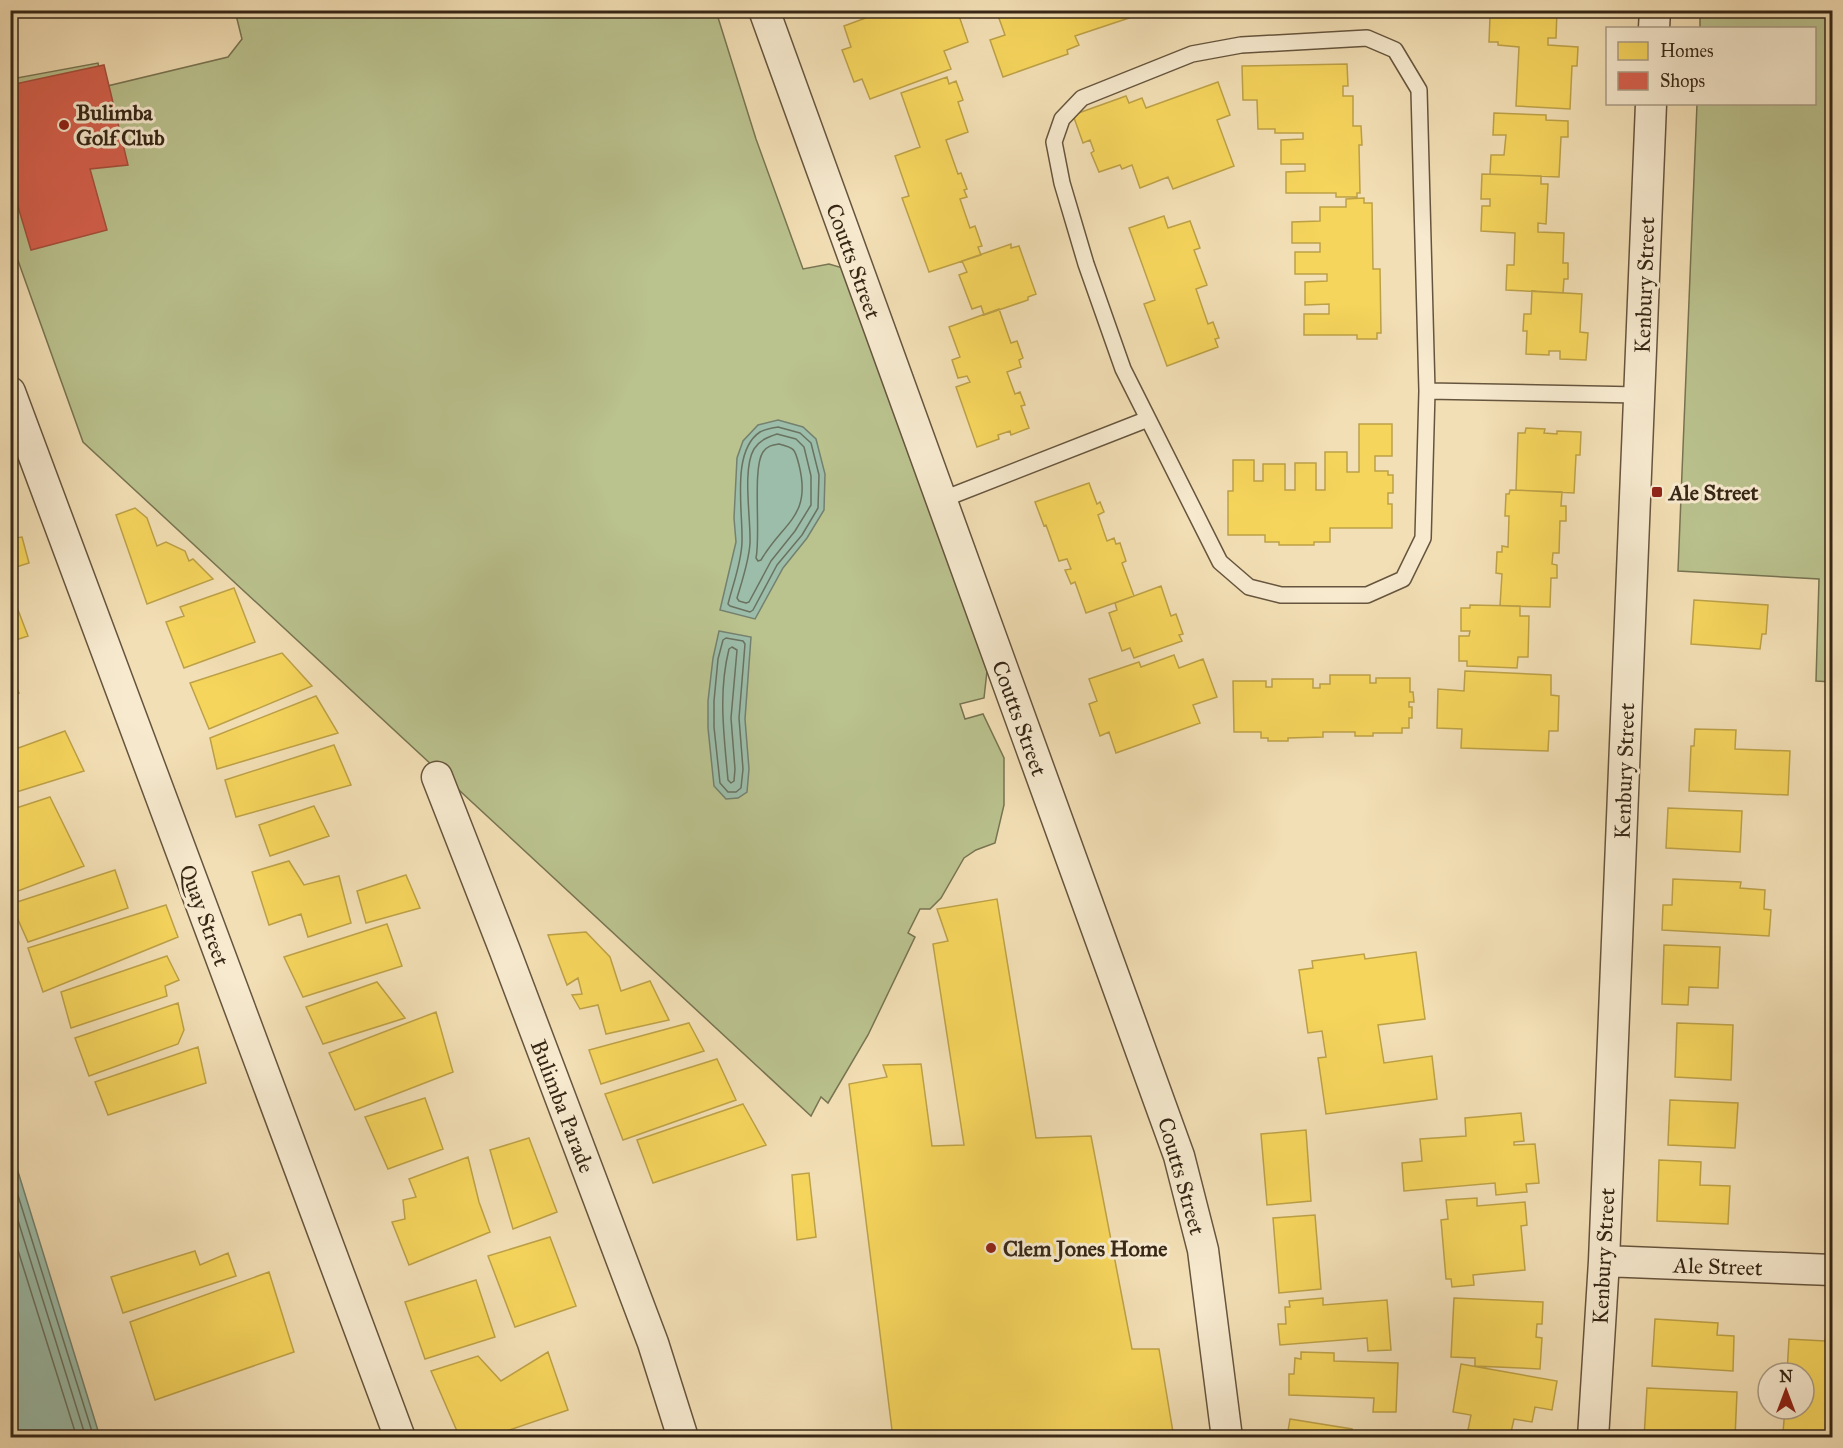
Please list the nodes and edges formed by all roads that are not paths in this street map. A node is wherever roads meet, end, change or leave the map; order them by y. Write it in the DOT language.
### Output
graph roads {
  1 [pos="764,10"];
  2 [pos="1655,10"];
  3 [pos="1654,27"];
  4 [pos="1651,105"];
  5 [pos="1427,390"];
  6 [pos="10,392"];
  7 [pos="1639,395"];
  8 [pos="1148,419"];
  9 [pos="940,500"];
  10 [pos="437,777"];
  11 [pos="1604,1261"];
  12 [pos="1833,1270"];
  13 [pos="400,1437"];
  14 [pos="683,1437"];
  15 [pos="1227,1437"];
  16 [pos="1593,1437"];
  1 -- 9 [label="street, Coutts Street"];
  2 -- 3 [label="street"];
  4 -- 7 [label="street, Kenbury Street"];
  5 -- 7 [label="lane"];
  5 -- 8 [label="lane"];
  5 -- 8 [label="lane"];
  6 -- 13 [label="street, Quay Street"];
  7 -- 11 [label="street, Kenbury Street"];
  8 -- 9 [label="lane"];
  9 -- 15 [label="street, Coutts Street"];
  10 -- 14 [label="street, Bulimba Parade"];
  11 -- 12 [label="street, Ale Street"];
  11 -- 16 [label="street, Kenbury Street"];
}
